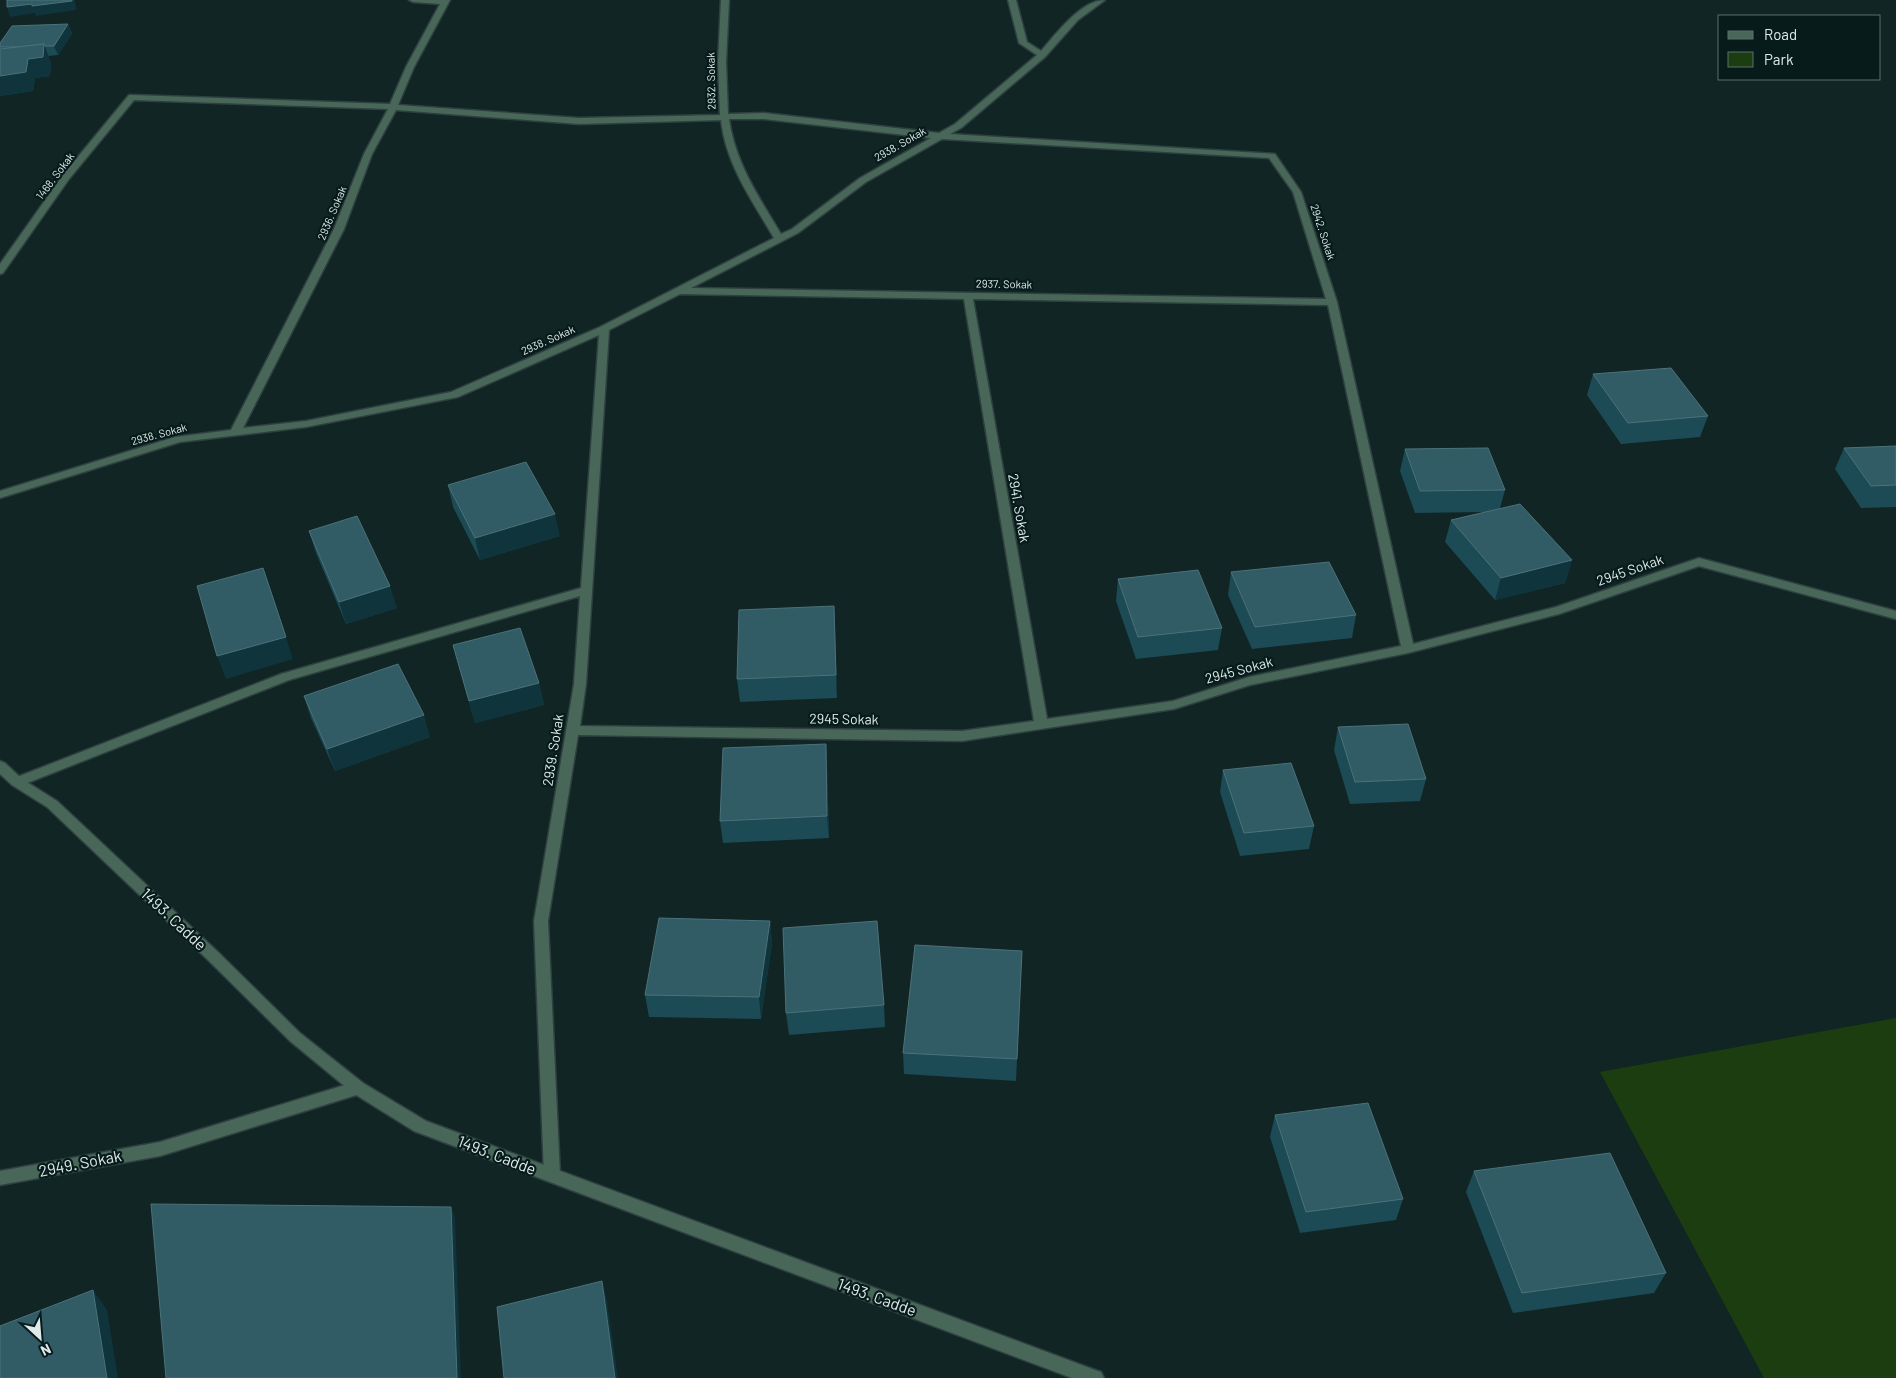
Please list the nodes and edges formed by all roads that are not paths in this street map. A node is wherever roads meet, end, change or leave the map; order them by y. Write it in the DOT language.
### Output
graph roads {
  1 [pos="413,0"];
  2 [pos="725,0"];
  3 [pos="1012,0"];
  4 [pos="1101,0"];
  5 [pos="446,1"];
  6 [pos="1042,55"];
  7 [pos="393,107"];
  8 [pos="723,117"];
  9 [pos="938,136"];
  10 [pos="779,238"];
  11 [pos="0,271"];
  12 [pos="675,291"];
  13 [pos="968,296"];
  14 [pos="1332,302"];
  15 [pos="604,329"];
  16 [pos="235,433"];
  17 [pos="0,496"];
  18 [pos="586,590"];
  19 [pos="1896,615"];
  20 [pos="1408,649"];
  21 [pos="1041,724"];
  22 [pos="572,730"];
  23 [pos="0,766"];
  24 [pos="17,782"];
  25 [pos="358,1088"];
  26 [pos="552,1175"];
  27 [pos="0,1178"];
  28 [pos="1095,1378"];
  1 -- 5 [label="street"];
  2 -- 8 [label="street, 2932. Sokak"];
  3 -- 6 [label="street"];
  4 -- 6 [label="street, 2938. Sokak"];
  5 -- 7 [label="street, 2936. Sokak"];
  6 -- 9 [label="street, 2938. Sokak"];
  7 -- 8 [label="street"];
  7 -- 11 [label="street, 1468. Sokak"];
  7 -- 16 [label="street, 2936. Sokak"];
  8 -- 9 [label="street"];
  8 -- 10 [label="street, 2932. Sokak"];
  9 -- 10 [label="street, 2938. Sokak"];
  9 -- 14 [label="street, 2942. Sokak"];
  10 -- 12 [label="street, 2938. Sokak"];
  12 -- 13 [label="street, 2937. Sokak"];
  12 -- 15 [label="street, 2938. Sokak"];
  13 -- 14 [label="street, 2937. Sokak"];
  13 -- 21 [label="street, 2941. Sokak"];
  14 -- 20 [label="street, 2942. Sokak"];
  15 -- 16 [label="street, 2938. Sokak"];
  15 -- 18 [label="street, 2939. Sokak"];
  16 -- 17 [label="street, 2938. Sokak"];
  18 -- 22 [label="street, 2939. Sokak"];
  18 -- 24 [label="street"];
  19 -- 20 [label="street, 2945 Sokak"];
  20 -- 21 [label="street, 2945 Sokak"];
  21 -- 22 [label="street, 2945 Sokak"];
  22 -- 26 [label="street, 2939. Sokak"];
  23 -- 24 [label="street, 1493. Cadde"];
  24 -- 25 [label="street, 1493. Cadde"];
  25 -- 26 [label="street, 1493. Cadde"];
  25 -- 27 [label="street, 2949. Sokak"];
  26 -- 28 [label="street, 1493. Cadde"];
}
